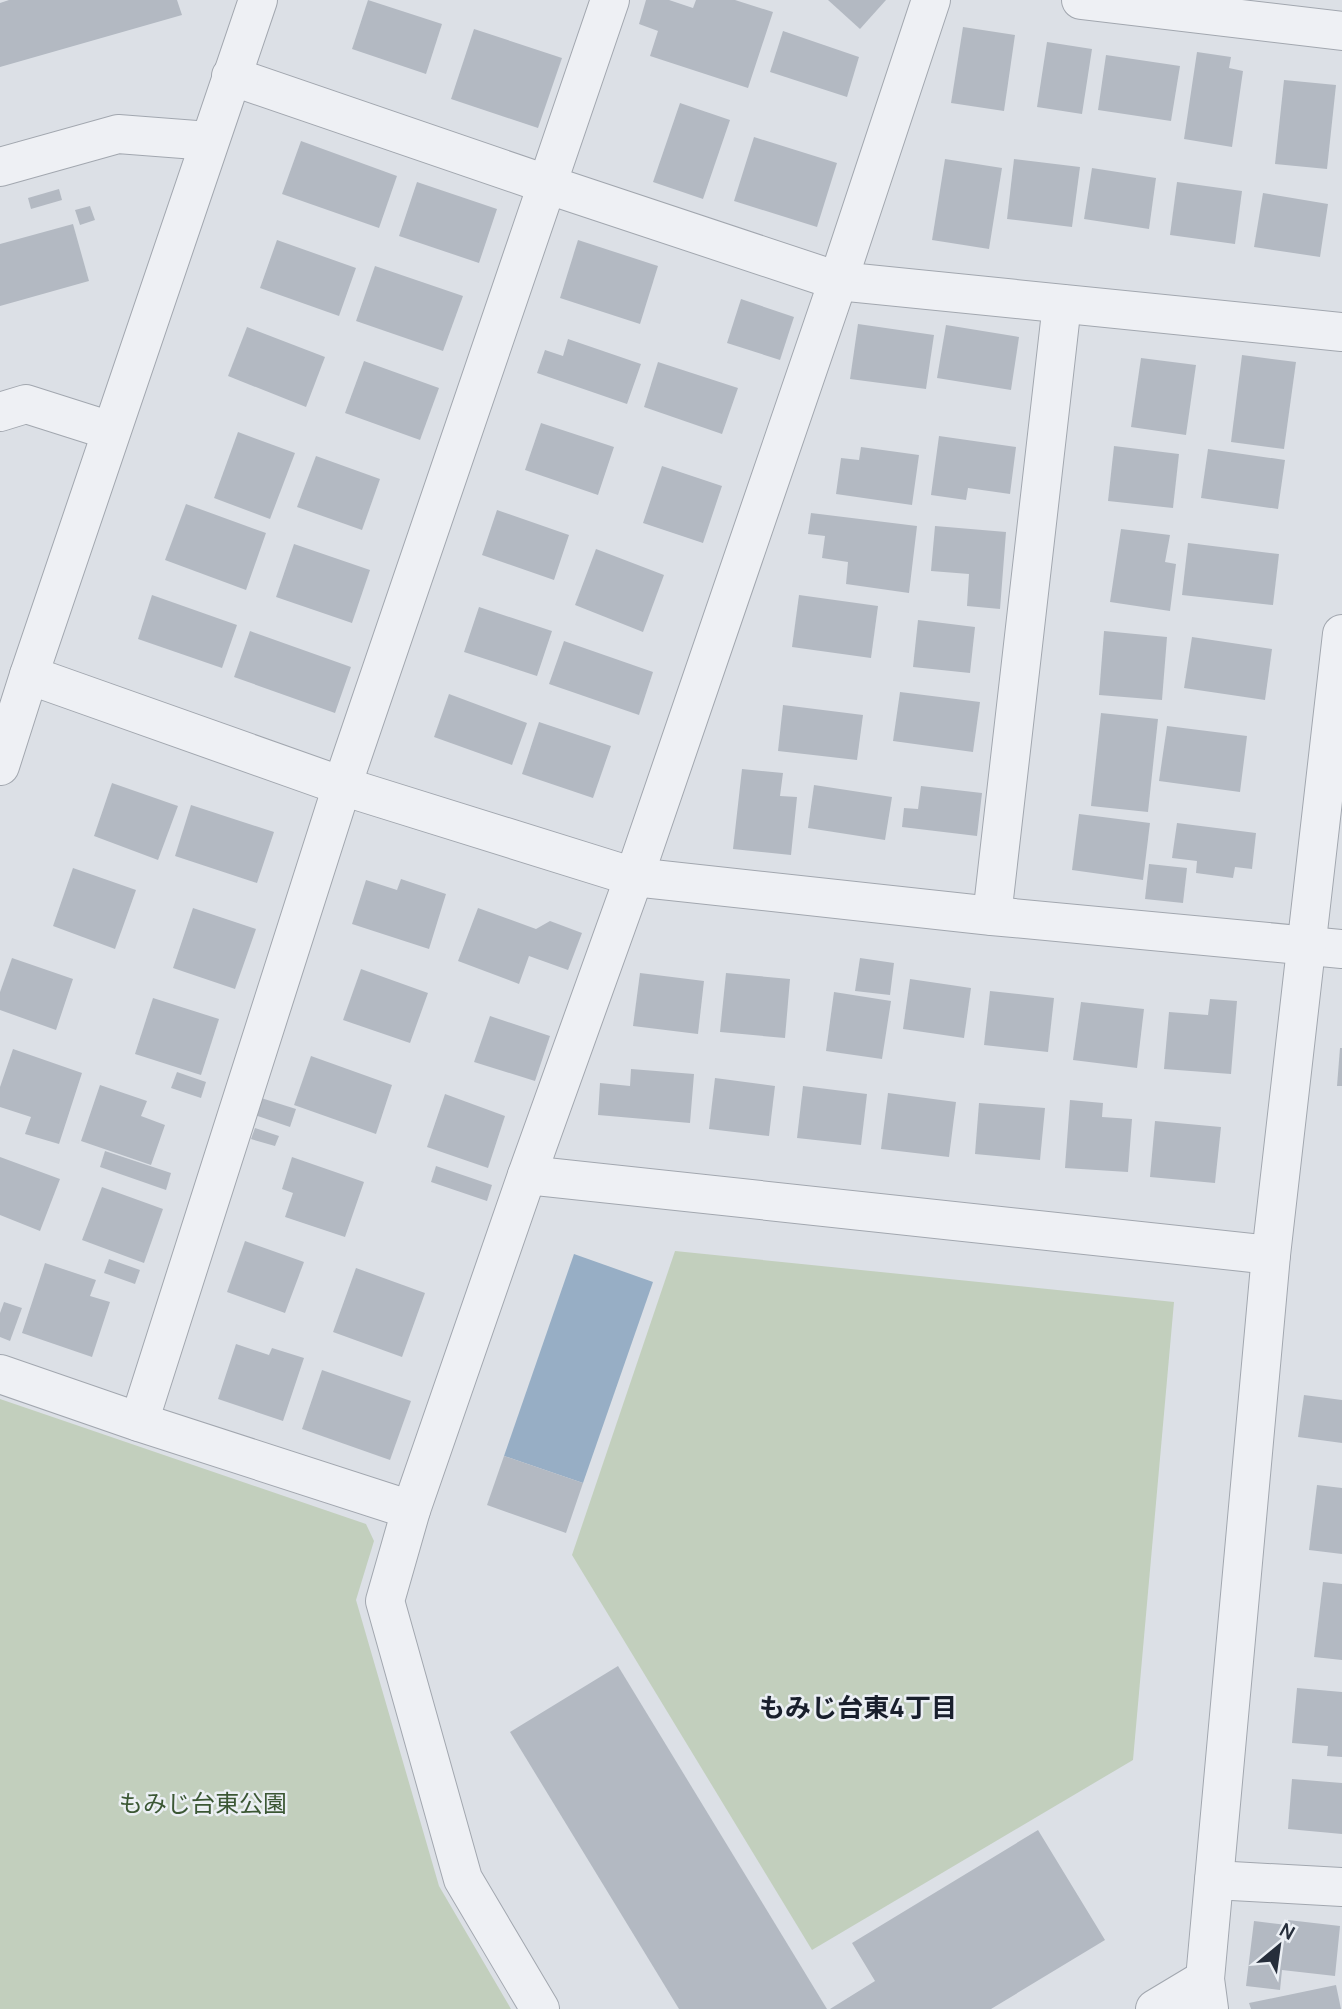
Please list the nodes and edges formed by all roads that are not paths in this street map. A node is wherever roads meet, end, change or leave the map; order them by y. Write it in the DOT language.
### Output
graph roads {
  1 [pos="258,0"];
  2 [pos="610,0"];
  3 [pos="931,0"];
  4 [pos="1081,0"];
  5 [pos="1342,31"];
  6 [pos="231,76"];
  7 [pos="209,141"];
  8 [pos="0,167"];
  9 [pos="546,184"];
  10 [pos="838,281"];
  11 [pos="1062,304"];
  12 [pos="1342,332"];
  13 [pos="0,412"];
  14 [pos="111,431"];
  15 [pos="1342,640"];
  16 [pos="16,691"];
  17 [pos="0,766"];
  18 [pos="342,786"];
  19 [pos="634,877"];
  20 [pos="992,916"];
  21 [pos="1324,947"];
  22 [pos="527,1175"];
  23 [pos="1271,1255"];
  24 [pos="0,1374"];
  25 [pos="139,1422"];
  26 [pos="411,1510"];
  27 [pos="1214,1880"];
  28 [pos="1342,1887"];
  29 [pos="1207,1994"];
  30 [pos="540,2009"];
  31 [pos="1155,2009"];
  1 -- 6 [label="street"];
  2 -- 9 [label="street"];
  3 -- 10 [label="street"];
  4 -- 5 [label="street"];
  6 -- 7 [label="street"];
  6 -- 9 [label="street"];
  7 -- 8 [label="street"];
  7 -- 14 [label="street"];
  9 -- 10 [label="street"];
  9 -- 18 [label="street"];
  10 -- 11 [label="street"];
  10 -- 19 [label="street"];
  11 -- 12 [label="street"];
  11 -- 20 [label="street"];
  13 -- 14 [label="street"];
  14 -- 16 [label="street"];
  15 -- 21 [label="street"];
  16 -- 17 [label="street"];
  16 -- 18 [label="street"];
  18 -- 19 [label="street"];
  18 -- 25 [label="street"];
  19 -- 20 [label="street"];
  19 -- 22 [label="street"];
  20 -- 21 [label="street"];
  21 -- 23 [label="street"];
  22 -- 23 [label="street"];
  22 -- 26 [label="street"];
  23 -- 27 [label="street"];
  24 -- 25 [label="street"];
  25 -- 26 [label="street"];
  26 -- 30 [label="street"];
  27 -- 28 [label="street"];
  27 -- 29 [label="street"];
  29 -- 31 [label="street"];
}
